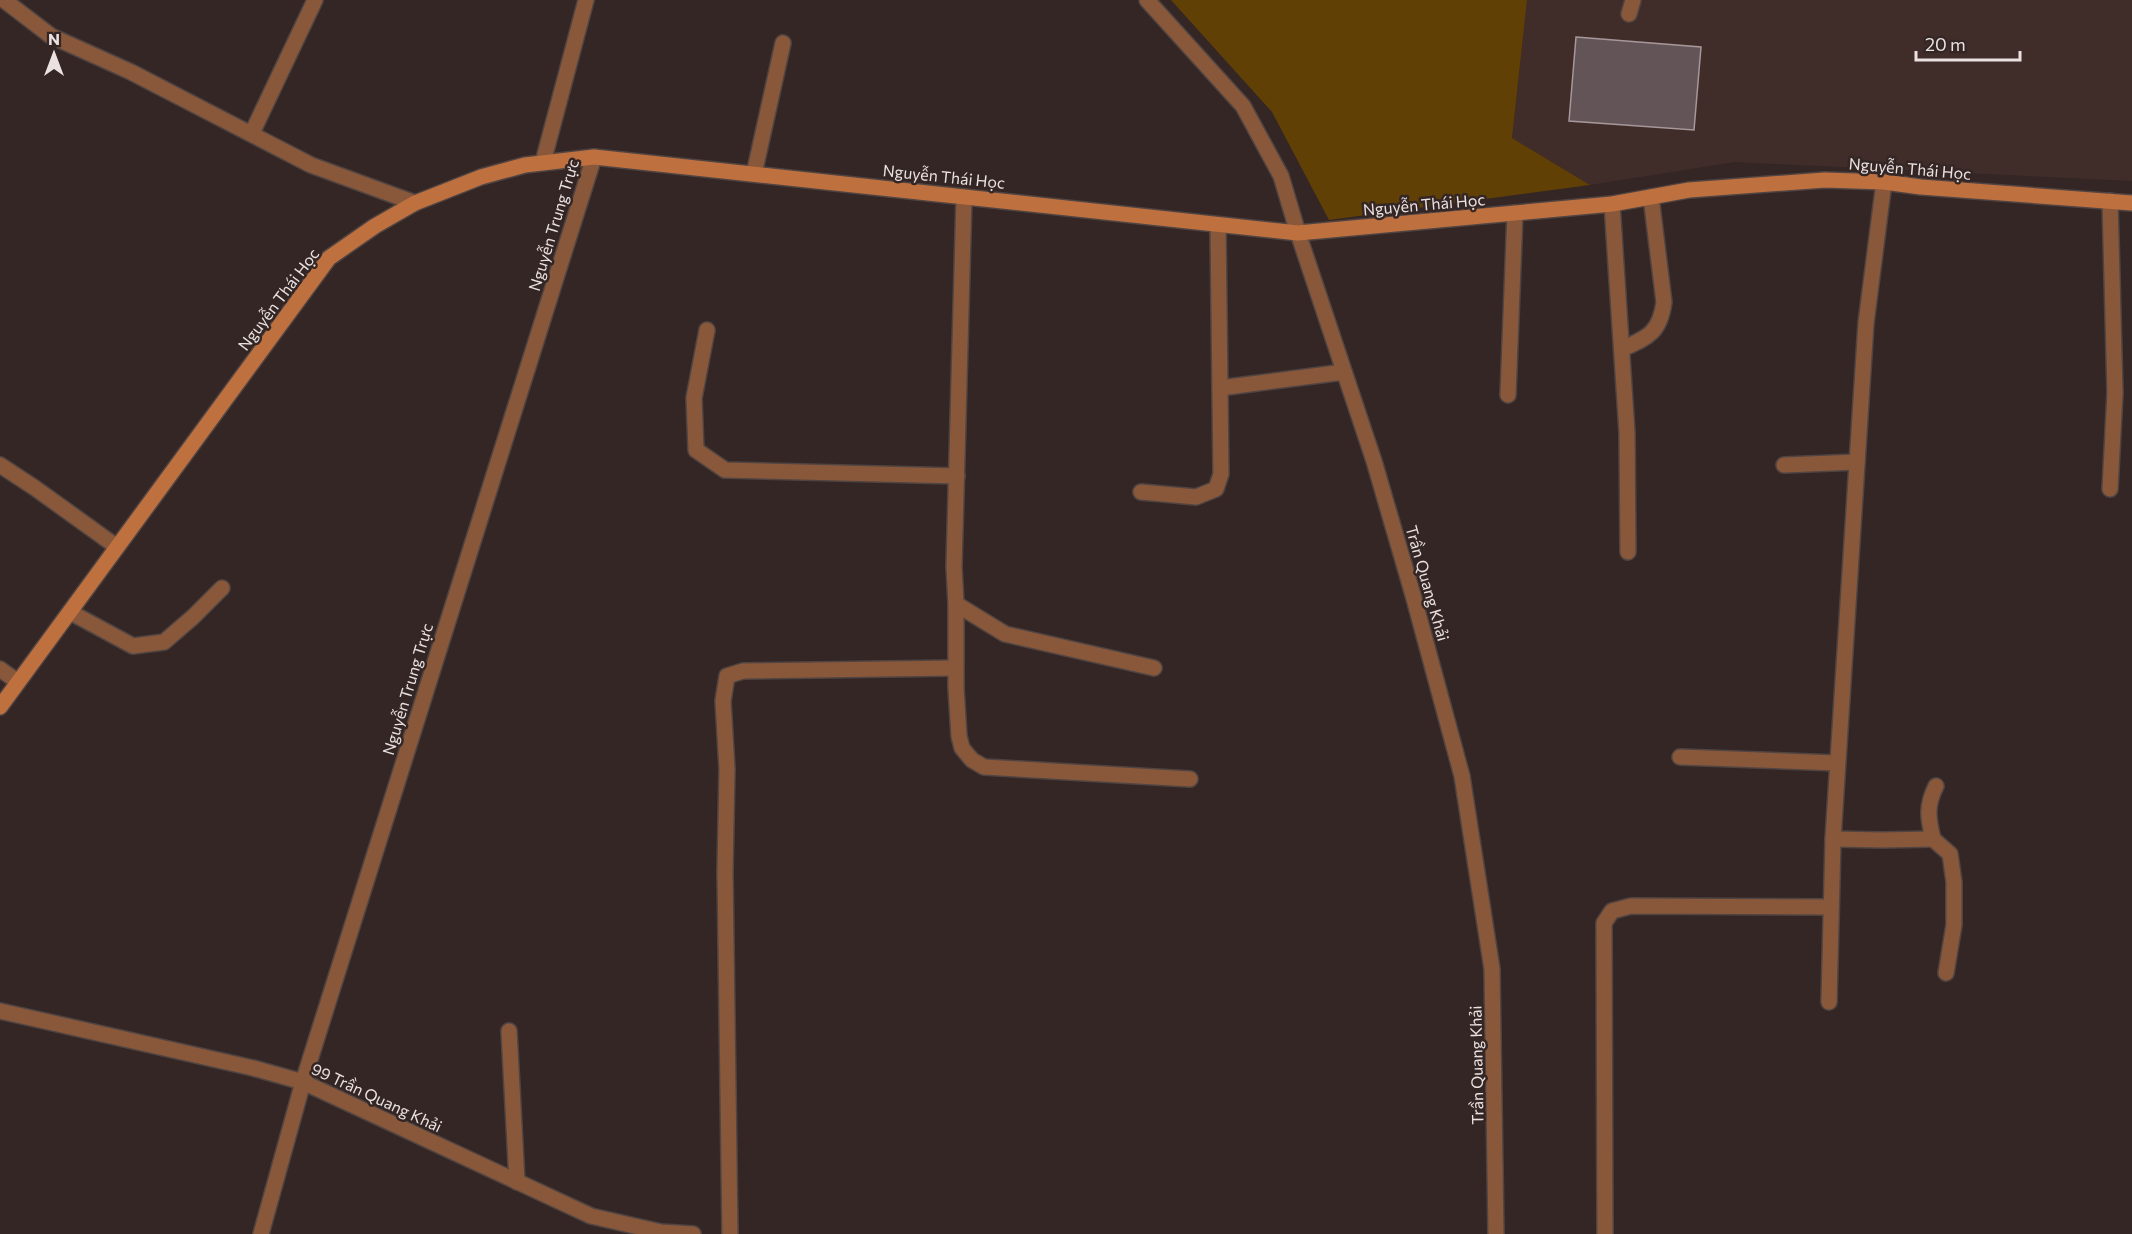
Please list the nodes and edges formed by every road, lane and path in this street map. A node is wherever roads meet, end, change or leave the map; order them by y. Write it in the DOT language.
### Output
graph roads {
  1 [pos="4,0"];
  2 [pos="315,0"];
  3 [pos="586,0"];
  4 [pos="1147,0"];
  5 [pos="783,43"];
  6 [pos="252,133"];
  7 [pos="594,157"];
  8 [pos="543,162"];
  9 [pos="754,174"];
  10 [pos="1884,182"];
  11 [pos="964,197"];
  12 [pos="1652,197"];
  13 [pos="2110,201"];
  14 [pos="2132,202"];
  15 [pos="415,203"];
  16 [pos="1612,204"];
  17 [pos="1515,213"];
  18 [pos="1218,225"];
  19 [pos="1298,233"];
  20 [pos="707,330"];
  21 [pos="1622,349"];
  22 [pos="1344,372"];
  23 [pos="1220,388"];
  24 [pos="1508,395"];
  25 [pos="1857,462"];
  26 [pos="0,465"];
  27 [pos="1784,465"];
  28 [pos="957,476"];
  29 [pos="2110,489"];
  30 [pos="1142,492"];
  31 [pos="117,547"];
  32 [pos="1628,552"];
  33 [pos="222,588"];
  34 [pos="956,604"];
  35 [pos="70,612"];
  36 [pos="956,668"];
  37 [pos="1154,668"];
  38 [pos="0,669"];
  39 [pos="18,682"];
  40 [pos="0,707"];
  41 [pos="1680,757"];
  42 [pos="1837,763"];
  43 [pos="1190,779"];
  44 [pos="1936,786"];
  45 [pos="1833,839"];
  46 [pos="1933,839"];
  47 [pos="1831,908"];
  48 [pos="1946,973"];
  49 [pos="1829,1002"];
  50 [pos="0,1011"];
  51 [pos="509,1031"];
  52 [pos="303,1082"];
  53 [pos="517,1182"];
  54 [pos="261,1234"];
  55 [pos="693,1234"];
  56 [pos="730,1234"];
  57 [pos="1496,1234"];
  58 [pos="1605,1234"];
  1 -- 6 [label="street"];
  2 -- 6 [label="street"];
  3 -- 8 [label="street"];
  4 -- 19 [label="street, Trần Quang Khải"];
  5 -- 9 [label="street"];
  6 -- 15 [label="street"];
  7 -- 8 [label="street, Nguyễn Thái Học"];
  7 -- 9 [label="street, Nguyễn Thái Học"];
  7 -- 52 [label="street, Nguyễn Trung Trực"];
  8 -- 15 [label="street, Nguyễn Thái Học"];
  9 -- 11 [label="street, Nguyễn Thái Học"];
  10 -- 12 [label="street, Nguyễn Thái Học"];
  10 -- 13 [label="street, Nguyễn Thái Học"];
  10 -- 25 [label="street"];
  11 -- 18 [label="street, Nguyễn Thái Học"];
  11 -- 28 [label="street"];
  12 -- 16 [label="street, Nguyễn Thái Học"];
  12 -- 21 [label="street"];
  13 -- 14 [label="street, Nguyễn Thái Học"];
  13 -- 29 [label="street"];
  15 -- 31 [label="street, Nguyễn Thái Học"];
  16 -- 17 [label="street, Nguyễn Thái Học"];
  16 -- 21 [label="street"];
  17 -- 19 [label="street, Nguyễn Thái Học"];
  17 -- 24 [label="street"];
  18 -- 19 [label="street, Nguyễn Thái Học"];
  18 -- 23 [label="street"];
  19 -- 22 [label="street, Trần Quang Khải"];
  20 -- 28 [label="street"];
  21 -- 32 [label="street"];
  22 -- 23 [label="street"];
  22 -- 57 [label="street, Trần Quang Khải"];
  23 -- 30 [label="street"];
  25 -- 27 [label="street"];
  25 -- 42 [label="street"];
  26 -- 31 [label="street"];
  28 -- 34 [label="street"];
  31 -- 35 [label="street, Nguyễn Thái Học"];
  33 -- 35 [label="street"];
  34 -- 36 [label="street"];
  34 -- 37 [label="street"];
  35 -- 39 [label="street, Nguyễn Thái Học"];
  36 -- 43 [label="street"];
  36 -- 56 [label="street"];
  38 -- 39 [label="street"];
  39 -- 40 [label="street, Nguyễn Thái Học"];
  41 -- 42 [label="street"];
  42 -- 45 [label="street"];
  44 -- 46 [label="street"];
  45 -- 46 [label="street"];
  45 -- 47 [label="street"];
  46 -- 48 [label="street"];
  47 -- 49 [label="street"];
  47 -- 58 [label="street"];
  50 -- 52 [label="street, 99 Trần Quang Khải"];
  51 -- 53 [label="street"];
  52 -- 53 [label="street, 99 Trần Quang Khải"];
  52 -- 54 [label="street, Nguyễn Trung Trực"];
  53 -- 55 [label="street, 99 Trần Quang Khải"];
}
